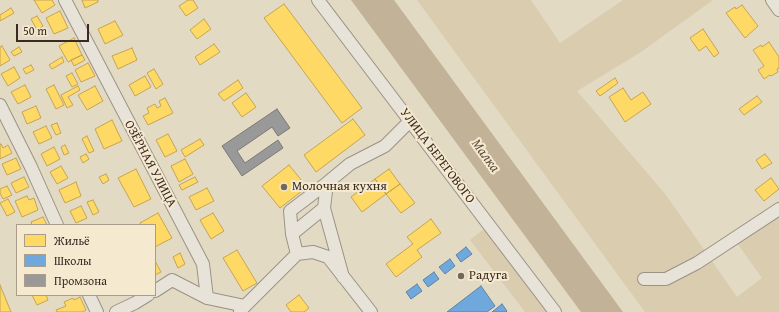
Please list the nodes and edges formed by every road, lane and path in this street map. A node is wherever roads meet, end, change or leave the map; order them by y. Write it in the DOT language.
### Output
graph roads {
  1 [pos="65,0"];
  2 [pos="318,0"];
  3 [pos="772,0"];
  4 [pos="779,10"];
  5 [pos="0,105"];
  6 [pos="410,121"];
  7 [pos="327,182"];
  8 [pos="324,208"];
  9 [pos="779,209"];
  10 [pos="57,224"];
  11 [pos="292,234"];
  12 [pos="297,254"];
  13 [pos="343,277"];
  14 [pos="644,279"];
  15 [pos="156,289"];
  16 [pos="89,296"];
  17 [pos="146,296"];
  18 [pos="207,298"];
  19 [pos="242,309"];
  20 [pos="97,312"];
  21 [pos="116,312"];
  22 [pos="371,312"];
  23 [pos="555,312"];
  1 -- 18 [label="street, ОЗЁРНАЯ УЛИЦА"];
  2 -- 6 [label="street, УЛИЦА БЕРЕГОВОГО"];
  3 -- 4 [label="street"];
  5 -- 10 [label="street"];
  6 -- 7 [label="street"];
  6 -- 23 [label="street, УЛИЦА БЕРЕГОВОГО"];
  7 -- 8 [label="street"];
  7 -- 11 [label="street"];
  8 -- 11 [label="street"];
  8 -- 13 [label="street"];
  9 -- 14 [label="street"];
  11 -- 12 [label="street"];
  12 -- 13 [label="street"];
  12 -- 19 [label="street"];
  13 -- 22 [label="street"];
  15 -- 18 [label="street"];
  16 -- 20 [label="street"];
  17 -- 21 [label="street"];
  18 -- 19 [label="street"];
}
